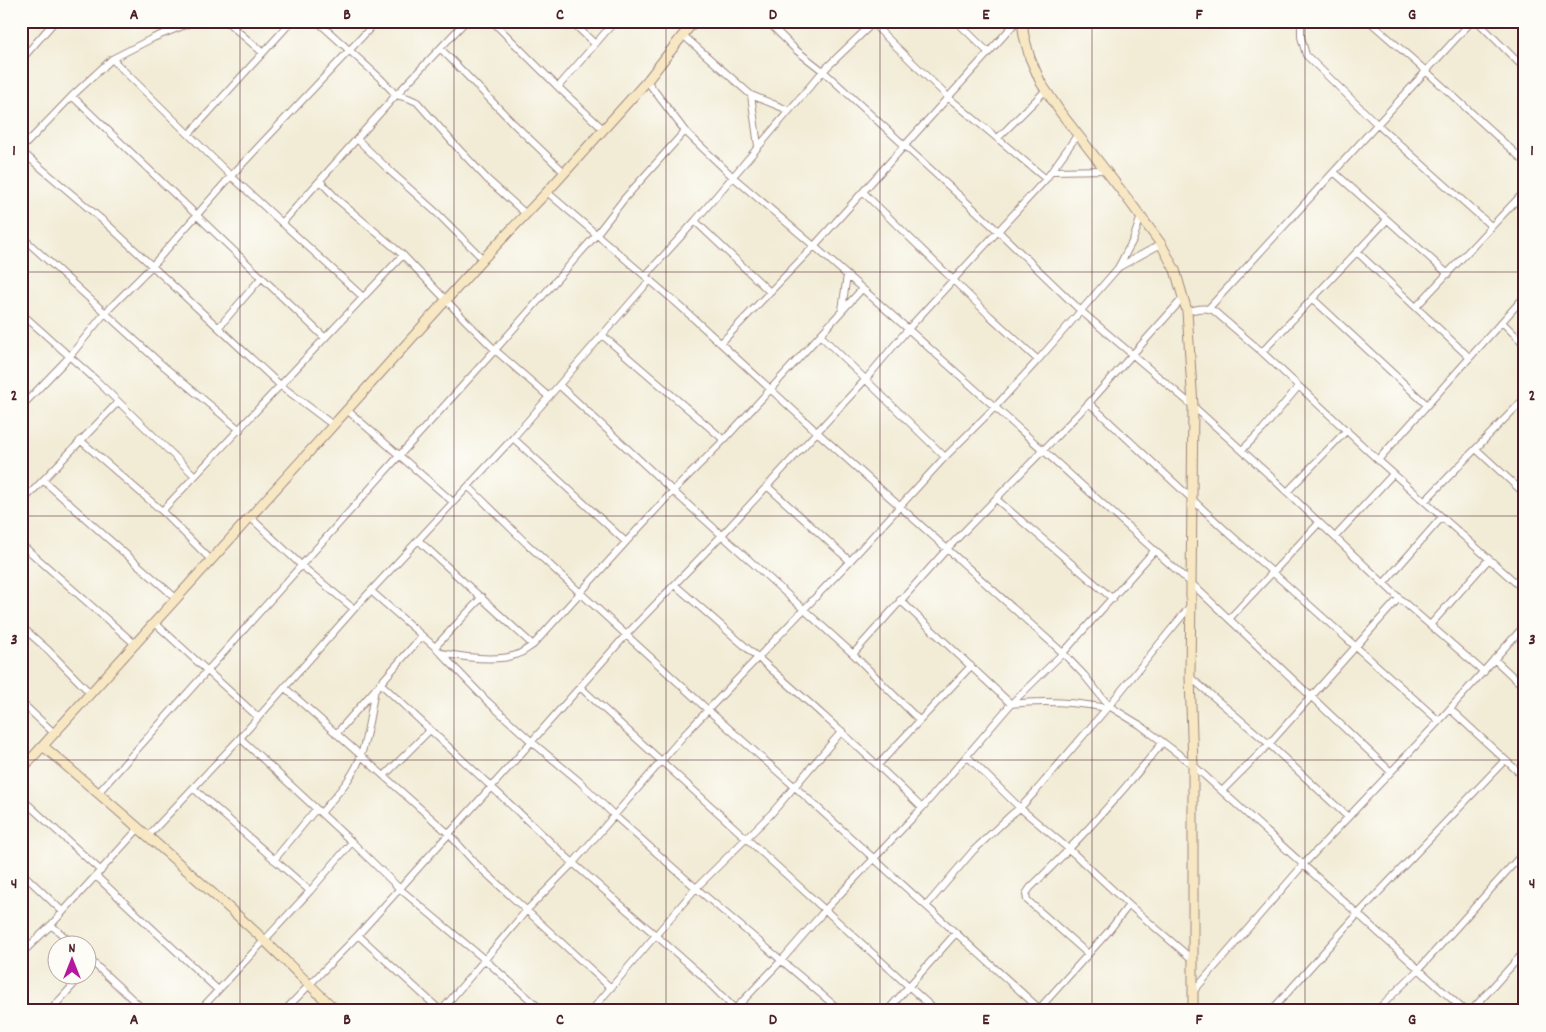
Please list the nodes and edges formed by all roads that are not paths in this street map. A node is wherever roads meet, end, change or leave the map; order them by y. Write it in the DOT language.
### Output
graph roads {
  1 [pos="55,21"];
  2 [pos="195,21"];
  3 [pos="226,21"];
  4 [pos="292,21"];
  5 [pos="317,21"];
  6 [pos="377,21"];
  7 [pos="466,21"];
  8 [pos="492,21"];
  9 [pos="571,21"];
  10 [pos="615,21"];
  11 [pos="694,21"];
  12 [pos="767,21"];
  13 [pos="956,21"];
  14 [pos="1016,21"];
  15 [pos="1022,21"];
  16 [pos="1300,21"];
  17 [pos="1369,21"];
  18 [pos="1472,21"];
  19 [pos="1477,21"];
  20 [pos="873,22"];
  21 [pos="1378,24"];
  22 [pos="684,36"];
  23 [pos="595,44"];
  24 [pos="441,49"];
  25 [pos="349,51"];
  26 [pos="988,52"];
  27 [pos="263,54"];
  28 [pos="112,59"];
  29 [pos="21,60"];
  30 [pos="1525,69"];
  31 [pos="823,70"];
  32 [pos="1427,72"];
  33 [pos="647,81"];
  34 [pos="558,87"];
  35 [pos="1046,90"];
  36 [pos="396,95"];
  37 [pos="751,95"];
  38 [pos="72,96"];
  39 [pos="949,98"];
  40 [pos="788,110"];
  41 [pos="1378,125"];
  42 [pos="603,129"];
  43 [pos="685,131"];
  44 [pos="189,134"];
  45 [pos="1078,134"];
  46 [pos="998,138"];
  47 [pos="357,139"];
  48 [pos="758,146"];
  49 [pos="905,146"];
  50 [pos="21,150"];
  51 [pos="1525,162"];
  52 [pos="1106,170"];
  53 [pos="1052,171"];
  54 [pos="564,172"];
  55 [pos="1334,172"];
  56 [pos="231,176"];
  57 [pos="733,177"];
  58 [pos="1046,179"];
  59 [pos="320,181"];
  60 [pos="1525,190"];
  61 [pos="547,192"];
  62 [pos="863,192"];
  63 [pos="526,214"];
  64 [pos="196,216"];
  65 [pos="1141,216"];
  66 [pos="1387,220"];
  67 [pos="695,221"];
  68 [pos="282,223"];
  69 [pos="1491,226"];
  70 [pos="998,231"];
  71 [pos="596,235"];
  72 [pos="21,236"];
  73 [pos="1162,244"];
  74 [pos="814,246"];
  75 [pos="1358,252"];
  76 [pos="404,255"];
  77 [pos="484,260"];
  78 [pos="152,266"];
  79 [pos="1118,268"];
  80 [pos="1448,274"];
  81 [pos="847,275"];
  82 [pos="262,278"];
  83 [pos="648,278"];
  84 [pos="953,280"];
  85 [pos="862,289"];
  86 [pos="770,292"];
  87 [pos="1525,296"];
  88 [pos="363,297"];
  89 [pos="1184,297"];
  90 [pos="1313,299"];
  91 [pos="446,302"];
  92 [pos="1416,307"];
  93 [pos="1209,308"];
  94 [pos="842,311"];
  95 [pos="1081,311"];
  96 [pos="1187,311"];
  97 [pos="21,313"];
  98 [pos="105,313"];
  99 [pos="1502,322"];
  100 [pos="218,327"];
  101 [pos="908,329"];
  102 [pos="820,335"];
  103 [pos="602,336"];
  104 [pos="324,338"];
  105 [pos="721,342"];
  106 [pos="1525,345"];
  107 [pos="496,350"];
  108 [pos="1262,352"];
  109 [pos="1132,355"];
  110 [pos="70,356"];
  111 [pos="1469,357"];
  112 [pos="1038,360"];
  113 [pos="865,380"];
  114 [pos="280,384"];
  115 [pos="559,385"];
  116 [pos="1298,387"];
  117 [pos="770,389"];
  118 [pos="548,397"];
  119 [pos="1524,401"];
  120 [pos="118,402"];
  121 [pos="1090,403"];
  122 [pos="1427,405"];
  123 [pos="1193,406"];
  124 [pos="21,407"];
  125 [pos="995,407"];
  126 [pos="347,410"];
  127 [pos="332,425"];
  128 [pos="240,430"];
  129 [pos="1347,430"];
  130 [pos="816,432"];
  131 [pos="514,438"];
  132 [pos="80,440"];
  133 [pos="724,440"];
  134 [pos="1476,449"];
  135 [pos="1043,450"];
  136 [pos="1242,450"];
  137 [pos="399,456"];
  138 [pos="946,457"];
  139 [pos="1378,460"];
  140 [pos="1394,474"];
  141 [pos="195,476"];
  142 [pos="43,480"];
  143 [pos="767,486"];
  144 [pos="469,487"];
  145 [pos="673,491"];
  146 [pos="1287,492"];
  147 [pos="1525,494"];
  148 [pos="996,499"];
  149 [pos="1193,499"];
  150 [pos="1425,501"];
  151 [pos="453,502"];
  152 [pos="21,503"];
  153 [pos="899,507"];
  154 [pos="162,511"];
  155 [pos="250,517"];
  156 [pos="1442,517"];
  157 [pos="1319,523"];
  158 [pos="722,535"];
  159 [pos="1335,538"];
  160 [pos="418,540"];
  161 [pos="626,542"];
  162 [pos="21,544"];
  163 [pos="947,549"];
  164 [pos="1154,551"];
  165 [pos="1489,559"];
  166 [pos="211,560"];
  167 [pos="850,560"];
  168 [pos="302,566"];
  169 [pos="1272,571"];
  170 [pos="1384,583"];
  171 [pos="1192,584"];
  172 [pos="675,585"];
  173 [pos="371,591"];
  174 [pos="1525,591"];
  175 [pos="580,592"];
  176 [pos="482,597"];
  177 [pos="177,598"];
  178 [pos="1399,598"];
  179 [pos="1113,599"];
  180 [pos="900,600"];
  181 [pos="1191,604"];
  182 [pos="354,609"];
  183 [pos="804,610"];
  184 [pos="1229,619"];
  185 [pos="155,623"];
  186 [pos="1431,624"];
  187 [pos="1525,625"];
  188 [pos="21,626"];
  189 [pos="626,635"];
  190 [pos="422,636"];
  191 [pos="136,645"];
  192 [pos="533,645"];
  193 [pos="1356,646"];
  194 [pos="435,647"];
  195 [pos="440,653"];
  196 [pos="853,654"];
  197 [pos="1063,654"];
  198 [pos="758,657"];
  199 [pos="1494,659"];
  200 [pos="971,666"];
  201 [pos="208,670"];
  202 [pos="1484,672"];
  203 [pos="1190,677"];
  204 [pos="380,683"];
  205 [pos="284,687"];
  206 [pos="580,688"];
  207 [pos="1525,688"];
  208 [pos="375,689"];
  209 [pos="91,694"];
  210 [pos="1311,697"];
  211 [pos="21,702"];
  212 [pos="1011,704"];
  213 [pos="1108,707"];
  214 [pos="1450,709"];
  215 [pos="708,710"];
  216 [pos="258,716"];
  217 [pos="919,720"];
  218 [pos="1439,721"];
  219 [pos="430,730"];
  220 [pos="842,731"];
  221 [pos="56,734"];
  222 [pos="336,734"];
  223 [pos="240,738"];
  224 [pos="532,742"];
  225 [pos="1163,742"];
  226 [pos="1269,744"];
  227 [pos="43,746"];
  228 [pos="361,755"];
  229 [pos="967,756"];
  230 [pos="1505,760"];
  231 [pos="661,761"];
  232 [pos="878,765"];
  233 [pos="1193,765"];
  234 [pos="21,770"];
  235 [pos="1391,772"];
  236 [pos="384,776"];
  237 [pos="1525,778"];
  238 [pos="795,787"];
  239 [pos="193,788"];
  240 [pos="491,788"];
  241 [pos="1222,791"];
  242 [pos="98,793"];
  243 [pos="21,798"];
  244 [pos="922,808"];
  245 [pos="1020,808"];
  246 [pos="318,811"];
  247 [pos="615,816"];
  248 [pos="1348,817"];
  249 [pos="139,828"];
  250 [pos="449,834"];
  251 [pos="148,835"];
  252 [pos="746,839"];
  253 [pos="352,842"];
  254 [pos="1070,850"];
  255 [pos="1525,850"];
  256 [pos="875,859"];
  257 [pos="274,860"];
  258 [pos="573,863"];
  259 [pos="1304,865"];
  260 [pos="21,872"];
  261 [pos="99,874"];
  262 [pos="696,888"];
  263 [pos="400,889"];
  264 [pos="310,891"];
  265 [pos="926,906"];
  266 [pos="1129,906"];
  267 [pos="825,910"];
  268 [pos="62,911"];
  269 [pos="526,911"];
  270 [pos="1358,914"];
  271 [pos="51,925"];
  272 [pos="956,933"];
  273 [pos="61,934"];
  274 [pos="656,934"];
  275 [pos="358,935"];
  276 [pos="265,940"];
  277 [pos="1525,951"];
  278 [pos="21,954"];
  279 [pos="1088,954"];
  280 [pos="484,959"];
  281 [pos="781,960"];
  282 [pos="1193,960"];
  283 [pos="98,968"];
  284 [pos="1419,969"];
  285 [pos="74,984"];
  286 [pos="309,985"];
  287 [pos="909,987"];
  288 [pos="611,988"];
  289 [pos="218,990"];
  290 [pos="1193,992"];
  291 [pos="141,1009"];
  292 [pos="735,1010"];
  293 [pos="1039,1010"];
  294 [pos="50,1011"];
  295 [pos="199,1011"];
  296 [pos="284,1011"];
  297 [pos="337,1011"];
  298 [pos="441,1011"];
  299 [pos="543,1011"];
  300 [pos="591,1011"];
  301 [pos="841,1011"];
  302 [pos="888,1011"];
  303 [pos="936,1011"];
  304 [pos="1193,1011"];
  305 [pos="1271,1011"];
  306 [pos="1376,1011"];
  307 [pos="1465,1011"];
  308 [pos="1471,1011"];
  1 -- 29 [label="street"];
  2 -- 28 [label="street"];
  3 -- 27 [label="street"];
  4 -- 27 [label="street"];
  5 -- 25 [label="street"];
  6 -- 25 [label="street"];
  7 -- 24 [label="street"];
  8 -- 34 [label="street"];
  9 -- 23 [label="street"];
  10 -- 23 [label="street"];
  11 -- 22 [label="street"];
  12 -- 31 [label="street"];
  13 -- 26 [label="street"];
  14 -- 26 [label="street"];
  15 -- 35 [label="street"];
  16 -- 41 [label="street"];
  17 -- 21 [label="street"];
  18 -- 32 [label="street"];
  19 -- 30 [label="street"];
  20 -- 31 [label="street"];
  20 -- 39 [label="street"];
  21 -- 32 [label="street"];
  22 -- 33 [label="street"];
  22 -- 37 [label="street"];
  23 -- 34 [label="street"];
  24 -- 36 [label="street"];
  24 -- 54 [label="street"];
  25 -- 36 [label="street"];
  25 -- 56 [label="street"];
  26 -- 39 [label="street"];
  27 -- 44 [label="street"];
  28 -- 38 [label="street"];
  28 -- 44 [label="street"];
  31 -- 40 [label="street"];
  31 -- 49 [label="street"];
  32 -- 41 [label="street"];
  32 -- 51 [label="street"];
  33 -- 42 [label="street"];
  33 -- 43 [label="street"];
  34 -- 42 [label="street"];
  35 -- 45 [label="street"];
  35 -- 46 [label="street"];
  36 -- 47 [label="street"];
  36 -- 63 [label="street"];
  37 -- 40 [label="street"];
  37 -- 48 [label="street"];
  38 -- 50 [label="street"];
  38 -- 64 [label="street"];
  39 -- 46 [label="street"];
  39 -- 49 [label="street"];
  40 -- 48 [label="street"];
  41 -- 55 [label="street"];
  41 -- 69 [label="street"];
  42 -- 54 [label="street"];
  43 -- 57 [label="street"];
  43 -- 71 [label="street"];
  44 -- 56 [label="street"];
  45 -- 52 [label="street"];
  45 -- 53 [label="street"];
  46 -- 58 [label="street"];
  47 -- 59 [label="street"];
  47 -- 77 [label="street"];
  48 -- 57 [label="street"];
  49 -- 62 [label="street"];
  49 -- 70 [label="street"];
  50 -- 78 [label="street"];
  52 -- 53 [label="street"];
  52 -- 65 [label="street"];
  53 -- 58 [label="street"];
  54 -- 61 [label="street"];
  55 -- 66 [label="street"];
  55 -- 93 [label="street"];
  56 -- 64 [label="street"];
  56 -- 68 [label="street"];
  57 -- 67 [label="street"];
  57 -- 74 [label="street"];
  58 -- 70 [label="street"];
  59 -- 68 [label="street"];
  59 -- 76 [label="street"];
  60 -- 69 [label="street"];
  61 -- 63 [label="street"];
  61 -- 71 [label="street"];
  62 -- 74 [label="street"];
  62 -- 84 [label="street"];
  63 -- 77 [label="street"];
  64 -- 78 [label="street"];
  64 -- 82 [label="street"];
  65 -- 73 [label="street"];
  65 -- 79 [label="street"];
  66 -- 75 [label="street"];
  66 -- 80 [label="street"];
  67 -- 83 [label="street"];
  67 -- 86 [label="street"];
  68 -- 88 [label="street"];
  69 -- 80 [label="street"];
  70 -- 84 [label="street"];
  70 -- 95 [label="street"];
  71 -- 83 [label="street"];
  71 -- 107 [label="street"];
  72 -- 98 [label="street"];
  73 -- 79 [label="street"];
  73 -- 89 [label="street"];
  74 -- 81 [label="street"];
  74 -- 86 [label="street"];
  75 -- 90 [label="street"];
  75 -- 92 [label="street"];
  76 -- 88 [label="street"];
  76 -- 91 [label="street"];
  77 -- 91 [label="street"];
  78 -- 98 [label="street"];
  78 -- 100 [label="street"];
  79 -- 95 [label="street"];
  80 -- 92 [label="street"];
  81 -- 85 [label="street"];
  81 -- 94 [label="street"];
  82 -- 100 [label="street"];
  82 -- 104 [label="street"];
  83 -- 103 [label="street"];
  83 -- 105 [label="street"];
  84 -- 101 [label="street"];
  84 -- 112 [label="street"];
  85 -- 94 [label="street"];
  85 -- 101 [label="street"];
  86 -- 105 [label="street"];
  87 -- 99 [label="street"];
  88 -- 104 [label="street"];
  89 -- 96 [label="street"];
  89 -- 109 [label="street"];
  90 -- 108 [label="street"];
  90 -- 122 [label="street"];
  91 -- 107 [label="street"];
  91 -- 126 [label="street"];
  92 -- 111 [label="street"];
  93 -- 96 [label="street"];
  93 -- 108 [label="street"];
  94 -- 102 [label="street"];
  95 -- 109 [label="street"];
  95 -- 112 [label="street"];
  96 -- 123 [label="street"];
  97 -- 110 [label="street"];
  98 -- 110 [label="street"];
  98 -- 128 [label="street"];
  99 -- 106 [label="street"];
  99 -- 111 [label="street"];
  100 -- 114 [label="street"];
  101 -- 113 [label="street"];
  101 -- 125 [label="street"];
  102 -- 113 [label="street"];
  102 -- 117 [label="street"];
  103 -- 115 [label="street"];
  103 -- 133 [label="street"];
  104 -- 114 [label="street"];
  105 -- 117 [label="street"];
  107 -- 118 [label="street"];
  107 -- 137 [label="street"];
  108 -- 116 [label="street"];
  109 -- 121 [label="street"];
  109 -- 123 [label="street"];
  110 -- 120 [label="street"];
  110 -- 124 [label="street"];
  111 -- 122 [label="street"];
  112 -- 125 [label="street"];
  113 -- 130 [label="street"];
  113 -- 138 [label="street"];
  114 -- 127 [label="street"];
  114 -- 128 [label="street"];
  115 -- 118 [label="street"];
  115 -- 145 [label="street"];
  116 -- 129 [label="street"];
  116 -- 136 [label="street"];
  117 -- 130 [label="street"];
  117 -- 133 [label="street"];
  118 -- 131 [label="street"];
  119 -- 134 [label="street"];
  120 -- 132 [label="street"];
  120 -- 141 [label="street"];
  121 -- 135 [label="street"];
  121 -- 149 [label="street"];
  122 -- 139 [label="street"];
  123 -- 136 [label="street"];
  123 -- 149 [label="street"];
  125 -- 135 [label="street"];
  125 -- 138 [label="street"];
  126 -- 127 [label="street"];
  126 -- 137 [label="street"];
  127 -- 155 [label="street"];
  128 -- 141 [label="street"];
  129 -- 139 [label="street"];
  129 -- 146 [label="street"];
  130 -- 143 [label="street"];
  130 -- 153 [label="street"];
  131 -- 144 [label="street"];
  131 -- 161 [label="street"];
  132 -- 142 [label="street"];
  132 -- 154 [label="street"];
  133 -- 145 [label="street"];
  134 -- 147 [label="street"];
  134 -- 150 [label="street"];
  135 -- 148 [label="street"];
  135 -- 164 [label="street"];
  136 -- 146 [label="street"];
  137 -- 151 [label="street"];
  137 -- 168 [label="street"];
  138 -- 153 [label="street"];
  139 -- 140 [label="street"];
  140 -- 150 [label="street"];
  140 -- 159 [label="street"];
  141 -- 154 [label="street"];
  142 -- 152 [label="street"];
  142 -- 177 [label="street"];
  143 -- 158 [label="street"];
  143 -- 167 [label="street"];
  144 -- 151 [label="street"];
  144 -- 175 [label="street"];
  145 -- 158 [label="street"];
  145 -- 161 [label="street"];
  146 -- 157 [label="street"];
  148 -- 163 [label="street"];
  148 -- 179 [label="street"];
  149 -- 169 [label="street"];
  149 -- 171 [label="street"];
  150 -- 156 [label="street"];
  151 -- 160 [label="street"];
  153 -- 163 [label="street"];
  153 -- 167 [label="street"];
  154 -- 166 [label="street"];
  155 -- 166 [label="street"];
  155 -- 168 [label="street"];
  156 -- 165 [label="street"];
  156 -- 170 [label="street"];
  157 -- 159 [label="street"];
  157 -- 169 [label="street"];
  158 -- 172 [label="street"];
  158 -- 183 [label="street"];
  159 -- 170 [label="street"];
  160 -- 173 [label="street"];
  160 -- 176 [label="street"];
  161 -- 175 [label="street"];
  162 -- 191 [label="street"];
  163 -- 180 [label="street"];
  163 -- 197 [label="street"];
  164 -- 171 [label="street"];
  164 -- 179 [label="street"];
  165 -- 174 [label="street"];
  165 -- 186 [label="street"];
  166 -- 177 [label="street"];
  167 -- 183 [label="street"];
  168 -- 182 [label="street"];
  168 -- 201 [label="street"];
  169 -- 184 [label="street"];
  169 -- 193 [label="street"];
  170 -- 178 [label="street"];
  171 -- 181 [label="street"];
  171 -- 184 [label="street"];
  172 -- 189 [label="street"];
  172 -- 198 [label="street"];
  173 -- 182 [label="street"];
  173 -- 190 [label="street"];
  175 -- 189 [label="street"];
  175 -- 192 [label="street"];
  176 -- 192 [label="street"];
  176 -- 194 [label="street"];
  177 -- 185 [label="street"];
  178 -- 186 [label="street"];
  178 -- 193 [label="street"];
  179 -- 197 [label="street"];
  180 -- 196 [label="street"];
  180 -- 200 [label="street"];
  181 -- 203 [label="street"];
  181 -- 213 [label="street"];
  182 -- 205 [label="street"];
  183 -- 196 [label="street"];
  183 -- 198 [label="street"];
  184 -- 210 [label="street"];
  185 -- 191 [label="street"];
  185 -- 201 [label="street"];
  186 -- 202 [label="street"];
  187 -- 199 [label="street"];
  188 -- 209 [label="street"];
  189 -- 206 [label="street"];
  189 -- 215 [label="street"];
  190 -- 194 [label="street"];
  190 -- 204 [label="street"];
  191 -- 209 [label="street"];
  192 -- 195 [label="street"];
  193 -- 210 [label="street"];
  193 -- 218 [label="street"];
  194 -- 195 [label="street"];
  195 -- 224 [label="street"];
  196 -- 217 [label="street"];
  197 -- 212 [label="street"];
  197 -- 213 [label="street"];
  198 -- 215 [label="street"];
  198 -- 220 [label="street"];
  199 -- 202 [label="street"];
  199 -- 207 [label="street"];
  200 -- 212 [label="street"];
  200 -- 217 [label="street"];
  201 -- 216 [label="street"];
  201 -- 242 [label="street"];
  202 -- 214 [label="street"];
  203 -- 226 [label="street"];
  203 -- 233 [label="street"];
  204 -- 208 [label="street"];
  204 -- 219 [label="street"];
  205 -- 216 [label="street"];
  205 -- 222 [label="street"];
  206 -- 224 [label="street"];
  206 -- 231 [label="street"];
  208 -- 222 [label="street"];
  208 -- 228 [label="street"];
  209 -- 221 [label="street"];
  210 -- 226 [label="street"];
  210 -- 235 [label="street"];
  211 -- 221 [label="street"];
  212 -- 213 [label="street"];
  212 -- 229 [label="street"];
  213 -- 225 [label="street"];
  213 -- 245 [label="street"];
  214 -- 218 [label="street"];
  214 -- 230 [label="street"];
  215 -- 231 [label="street"];
  215 -- 238 [label="street"];
  216 -- 223 [label="street"];
  217 -- 232 [label="street"];
  218 -- 235 [label="street"];
  219 -- 236 [label="street"];
  219 -- 240 [label="street"];
  220 -- 232 [label="street"];
  220 -- 238 [label="street"];
  221 -- 227 [label="street"];
  222 -- 228 [label="street"];
  223 -- 239 [label="street"];
  223 -- 246 [label="street"];
  224 -- 240 [label="street"];
  224 -- 247 [label="street"];
  225 -- 233 [label="street"];
  225 -- 254 [label="street"];
  226 -- 241 [label="street"];
  226 -- 248 [label="street"];
  227 -- 234 [label="street"];
  227 -- 242 [label="street"];
  228 -- 236 [label="street"];
  228 -- 246 [label="street"];
  229 -- 244 [label="street"];
  229 -- 245 [label="street"];
  230 -- 237 [label="street"];
  230 -- 270 [label="street"];
  231 -- 247 [label="street"];
  231 -- 252 [label="street"];
  232 -- 244 [label="street"];
  233 -- 241 [label="street"];
  233 -- 282 [label="street"];
  235 -- 248 [label="street"];
  236 -- 250 [label="street"];
  238 -- 252 [label="street"];
  238 -- 256 [label="street"];
  239 -- 251 [label="street"];
  239 -- 257 [label="street"];
  240 -- 250 [label="street"];
  240 -- 258 [label="street"];
  241 -- 259 [label="street"];
  242 -- 249 [label="street"];
  243 -- 261 [label="street"];
  244 -- 256 [label="street"];
  245 -- 254 [label="street"];
  245 -- 265 [label="street"];
  246 -- 253 [label="street"];
  246 -- 257 [label="street"];
  247 -- 258 [label="street"];
  247 -- 262 [label="street"];
  248 -- 259 [label="street"];
  249 -- 251 [label="street"];
  249 -- 261 [label="street"];
  250 -- 263 [label="street"];
  250 -- 269 [label="street"];
  251 -- 276 [label="street"];
  252 -- 262 [label="street"];
  252 -- 267 [label="street"];
  253 -- 263 [label="street"];
  253 -- 264 [label="street"];
  254 -- 266 [label="street"];
  254 -- 279 [label="street"];
  255 -- 284 [label="street"];
  256 -- 265 [label="street"];
  256 -- 267 [label="street"];
  257 -- 264 [label="street"];
  258 -- 269 [label="street"];
  258 -- 274 [label="street"];
  259 -- 270 [label="street"];
  259 -- 290 [label="street"];
  260 -- 268 [label="street"];
  261 -- 268 [label="street"];
  261 -- 289 [label="street"];
  262 -- 274 [label="street"];
  262 -- 281 [label="street"];
  263 -- 275 [label="street"];
  263 -- 280 [label="street"];
  264 -- 276 [label="street"];
  265 -- 272 [label="street"];
  266 -- 279 [label="street"];
  266 -- 282 [label="street"];
  267 -- 281 [label="street"];
  267 -- 287 [label="street"];
  268 -- 271 [label="street"];
  269 -- 280 [label="street"];
  269 -- 288 [label="street"];
  270 -- 284 [label="street"];
  270 -- 305 [label="street"];
  271 -- 273 [label="street"];
  271 -- 278 [label="street"];
  272 -- 287 [label="street"];
  272 -- 293 [label="street"];
  274 -- 288 [label="street"];
  274 -- 292 [label="street"];
  275 -- 286 [label="street"];
  275 -- 298 [label="street"];
  276 -- 286 [label="street"];
  276 -- 289 [label="street"];
  277 -- 308 [label="street"];
  279 -- 293 [label="street"];
  280 -- 298 [label="street"];
  280 -- 299 [label="street"];
  281 -- 292 [label="street"];
  281 -- 301 [label="street"];
  282 -- 290 [label="street"];
  283 -- 291 [label="street"];
  284 -- 306 [label="street"];
  284 -- 307 [label="street"];
  285 -- 294 [label="street"];
  286 -- 296 [label="street"];
  286 -- 297 [label="street"];
  287 -- 302 [label="street"];
  287 -- 303 [label="street"];
  288 -- 300 [label="street"];
  289 -- 295 [label="street"];
  290 -- 304 [label="street"];
}
